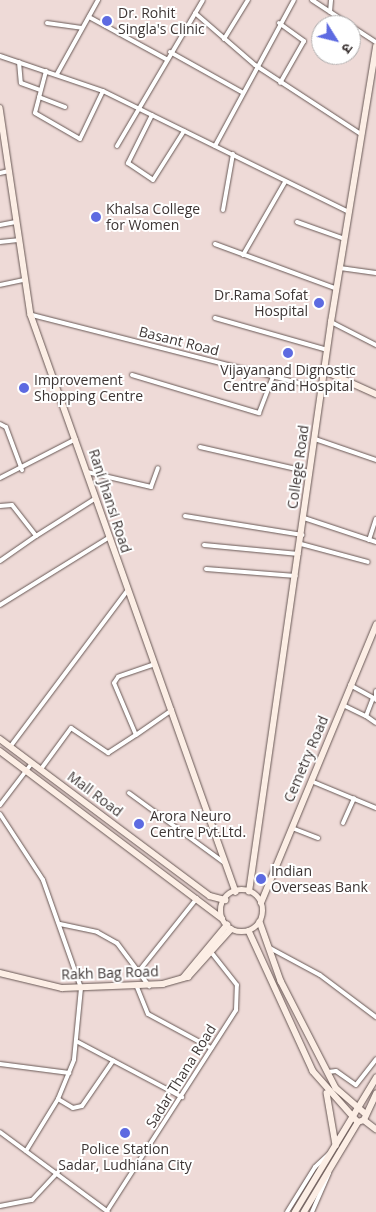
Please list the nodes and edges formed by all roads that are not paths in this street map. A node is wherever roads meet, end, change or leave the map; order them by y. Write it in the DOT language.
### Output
graph roads {
  1 [pos="98,0"];
  2 [pos="203,0"];
  3 [pos="248,0"];
  4 [pos="294,0"];
  5 [pos="312,0"];
  6 [pos="331,0"];
  7 [pos="330,12"];
  8 [pos="195,13"];
  9 [pos="335,15"];
  10 [pos="89,16"];
  11 [pos="47,23"];
  12 [pos="280,23"];
  13 [pos="82,28"];
  14 [pos="361,32"];
  15 [pos="224,39"];
  16 [pos="376,42"];
  17 [pos="376,47"];
  18 [pos="170,52"];
  19 [pos="0,56"];
  20 [pos="166,59"];
  21 [pos="19,62"];
  22 [pos="255,65"];
  23 [pos="46,70"];
  24 [pos="57,74"];
  25 [pos="280,82"];
  26 [pos="40,90"];
  27 [pos="103,91"];
  28 [pos="242,92"];
  29 [pos="38,97"];
  30 [pos="136,106"];
  31 [pos="65,107"];
  32 [pos="0,108"];
  33 [pos="152,115"];
  34 [pos="184,130"];
  35 [pos="361,134"];
  36 [pos="117,146"];
  37 [pos="215,146"];
  38 [pos="233,154"];
  39 [pos="9,171"];
  40 [pos="0,173"];
  41 [pos="285,182"];
  42 [pos="223,210"];
  43 [pos="349,212"];
  44 [pos="16,222"];
  45 [pos="297,222"];
  46 [pos="0,225"];
  47 [pos="345,239"];
  48 [pos="18,240"];
  49 [pos="0,242"];
  50 [pos="215,244"];
  51 [pos="243,255"];
  52 [pos="340,268"];
  53 [pos="376,273"];
  54 [pos="24,280"];
  55 [pos="0,285"];
  56 [pos="337,289"];
  57 [pos="31,315"];
  58 [pos="215,318"];
  59 [pos="331,322"];
  60 [pos="376,345"];
  61 [pos="327,350"];
  62 [pos="324,371"];
  63 [pos="132,375"];
  64 [pos="273,376"];
  65 [pos="323,389"];
  66 [pos="376,394"];
  67 [pos="0,424"];
  68 [pos="76,439"];
  69 [pos="315,439"];
  70 [pos="200,447"];
  71 [pos="376,460"];
  72 [pos="158,468"];
  73 [pos="22,470"];
  74 [pos="87,472"];
  75 [pos="309,472"];
  76 [pos="0,478"];
  77 [pos="96,498"];
  78 [pos="0,506"];
  79 [pos="185,516"];
  80 [pos="304,518"];
  81 [pos="376,519"];
  82 [pos="302,535"];
  83 [pos="36,536"];
  84 [pos="108,538"];
  85 [pos="369,540"];
  86 [pos="376,542"];
  87 [pos="301,544"];
  88 [pos="204,545"];
  89 [pos="300,554"];
  90 [pos="0,561"];
  91 [pos="368,562"];
  92 [pos="206,569"];
  93 [pos="296,576"];
  94 [pos="126,591"];
  95 [pos="0,605"];
  96 [pos="376,625"];
  97 [pos="155,664"];
  98 [pos="350,686"];
  99 [pos="376,692"];
  100 [pos="375,699"];
  101 [pos="342,705"];
  102 [pos="172,710"];
  103 [pos="366,716"];
  104 [pos="376,723"];
  105 [pos="136,735"];
  106 [pos="0,739"];
  107 [pos="10,747"];
  108 [pos="0,751"];
  109 [pos="32,762"];
  110 [pos="41,769"];
  111 [pos="26,771"];
  112 [pos="310,781"];
  113 [pos="129,793"];
  114 [pos="354,798"];
  115 [pos="0,805"];
  116 [pos="376,808"];
  117 [pos="0,814"];
  118 [pos="343,824"];
  119 [pos="290,827"];
  120 [pos="318,838"];
  121 [pos="226,864"];
  122 [pos="266,883"];
  123 [pos="236,892"];
  124 [pos="252,894"];
  125 [pos="196,898"];
  126 [pos="225,900"];
  127 [pos="261,903"];
  128 [pos="222,918"];
  129 [pos="260,922"];
  130 [pos="60,924"];
  131 [pos="229,927"];
  132 [pos="249,931"];
  133 [pos="266,946"];
  134 [pos="212,952"];
  135 [pos="139,971"];
  136 [pos="0,974"];
  137 [pos="183,978"];
  138 [pos="149,986"];
  139 [pos="137,987"];
  140 [pos="80,988"];
  141 [pos="376,1017"];
  142 [pos="78,1042"];
  143 [pos="211,1048"];
  144 [pos="376,1059"];
  145 [pos="113,1061"];
  146 [pos="0,1064"];
  147 [pos="328,1072"];
  148 [pos="69,1073"];
  149 [pos="376,1078"];
  150 [pos="326,1090"];
  151 [pos="376,1094"];
  152 [pos="182,1097"];
  153 [pos="58,1099"];
  154 [pos="358,1108"];
  155 [pos="365,1113"];
  156 [pos="351,1118"];
  157 [pos="361,1121"];
  158 [pos="376,1129"];
  159 [pos="0,1132"];
  160 [pos="336,1145"];
  161 [pos="26,1150"];
  162 [pos="332,1152"];
  163 [pos="329,1169"];
  164 [pos="58,1172"];
  165 [pos="0,1206"];
  166 [pos="108,1212"];
  167 [pos="288,1212"];
  168 [pos="295,1212"];
  169 [pos="304,1212"];
  170 [pos="312,1212"];
  1 -- 10 [label="street"];
  2 -- 8 [label="street"];
  3 -- 15 [label="street"];
  4 -- 12 [label="street"];
  5 -- 7 [label="street"];
  6 -- 7 [label="street"];
  7 -- 9 [label="street"];
  8 -- 15 [label="street"];
  8 -- 18 [label="street"];
  10 -- 13 [label="street"];
  10 -- 20 [label="street"];
  11 -- 13 [label="street"];
  12 -- 22 [label="street"];
  12 -- 25 [label="street"];
  13 -- 24 [label="street"];
  14 -- 16 [label="street"];
  15 -- 22 [label="street"];
  17 -- 35 [label="street, College Road"];
  18 -- 20 [label="street"];
  18 -- 28 [label="street"];
  19 -- 21 [label="street"];
  20 -- 30 [label="street"];
  21 -- 23 [label="street"];
  21 -- 26 [label="street"];
  22 -- 25 [label="street"];
  22 -- 28 [label="street"];
  23 -- 24 [label="street"];
  23 -- 26 [label="street"];
  24 -- 27 [label="street"];
  25 -- 35 [label="street"];
  26 -- 29 [label="street"];
  27 -- 29 [label="street"];
  27 -- 30 [label="street"];
  28 -- 37 [label="street"];
  29 -- 31 [label="street"];
  30 -- 33 [label="street"];
  30 -- 36 [label="street"];
  32 -- 39 [label="street, Rani Jhansi Road"];
  33 -- 34 [label="street"];
  33 -- 34 [label="street"];
  34 -- 37 [label="street"];
  35 -- 43 [label="street, College Road"];
  37 -- 38 [label="street"];
  38 -- 41 [label="street"];
  38 -- 42 [label="street"];
  39 -- 40 [label="street"];
  39 -- 44 [label="street, Rani Jhansi Road"];
  41 -- 43 [label="street"];
  41 -- 51 [label="street"];
  43 -- 47 [label="street, College Road"];
  44 -- 46 [label="street"];
  44 -- 48 [label="street, Rani Jhansi Road"];
  45 -- 47 [label="street"];
  47 -- 52 [label="street, College Road"];
  48 -- 49 [label="street"];
  48 -- 54 [label="street, Rani Jhansi Road"];
  50 -- 51 [label="street"];
  51 -- 56 [label="street"];
  52 -- 53 [label="street"];
  52 -- 56 [label="street, College Road"];
  54 -- 55 [label="street"];
  54 -- 57 [label="street, Rani Jhansi Road"];
  56 -- 59 [label="street, College Road"];
  57 -- 64 [label="street, Basant Road"];
  57 -- 68 [label="street, Rani Jhansi Road"];
  58 -- 61 [label="street"];
  59 -- 60 [label="street"];
  59 -- 61 [label="street, College Road"];
  61 -- 62 [label="street, College Road"];
  62 -- 65 [label="street, College Road"];
  62 -- 66 [label="street"];
  63 -- 64 [label="street"];
  64 -- 65 [label="street, Basant Road"];
  65 -- 69 [label="street, College Road"];
  67 -- 73 [label="street"];
  68 -- 73 [label="street"];
  68 -- 74 [label="street, Rani Jhansi Road"];
  69 -- 71 [label="street"];
  69 -- 75 [label="street, College Road"];
  70 -- 75 [label="street"];
  72 -- 74 [label="street"];
  73 -- 76 [label="street"];
  74 -- 77 [label="street, Rani Jhansi Road"];
  75 -- 80 [label="street, College Road"];
  77 -- 83 [label="street"];
  77 -- 84 [label="street, Rani Jhansi Road"];
  78 -- 83 [label="street"];
  79 -- 82 [label="street"];
  80 -- 82 [label="street, College Road"];
  80 -- 85 [label="street"];
  81 -- 85 [label="street"];
  82 -- 87 [label="street, College Road"];
  83 -- 90 [label="street"];
  84 -- 94 [label="street, Rani Jhansi Road"];
  84 -- 95 [label="street"];
  85 -- 86 [label="street"];
  87 -- 89 [label="street, College Road"];
  87 -- 91 [label="street"];
  88 -- 89 [label="street"];
  89 -- 93 [label="street, College Road"];
  92 -- 93 [label="street"];
  93 -- 124 [label="street, College Road"];
  94 -- 97 [label="street, Rani Jhansi Road"];
  94 -- 107 [label="street"];
  96 -- 98 [label="street, Cemetry Road"];
  97 -- 102 [label="street, Rani Jhansi Road"];
  97 -- 105 [label="street"];
  98 -- 100 [label="street"];
  98 -- 101 [label="street, Cemetry Road"];
  99 -- 100 [label="street"];
  100 -- 103 [label="street"];
  101 -- 103 [label="street"];
  101 -- 112 [label="street, Cemetry Road"];
  102 -- 105 [label="street"];
  102 -- 121 [label="street, Rani Jhansi Road"];
  103 -- 104 [label="street"];
  105 -- 110 [label="street"];
  106 -- 107 [label="street, Mall Road"];
  107 -- 109 [label="street, Mall Road"];
  108 -- 111 [label="street, Mall Road"];
  109 -- 110 [label="street, Mall Road"];
  109 -- 111 [label="street"];
  110 -- 126 [label="street, Mall Road"];
  111 -- 115 [label="street"];
  111 -- 125 [label="street, Mall Road"];
  112 -- 114 [label="street"];
  112 -- 119 [label="street, Cemetry Road"];
  113 -- 121 [label="street"];
  114 -- 116 [label="street"];
  114 -- 118 [label="street"];
  117 -- 130 [label="street"];
  119 -- 120 [label="street"];
  119 -- 122 [label="street, Cemetry Road"];
  121 -- 123 [label="street, Rani Jhansi Road"];
  122 -- 124 [label="street"];
  122 -- 127 [label="street, Cemetry Road"];
  123 -- 124 [label="street"];
  123 -- 126 [label="street"];
  124 -- 127 [label="street"];
  125 -- 128 [label="street, Mall Road"];
  125 -- 135 [label="street"];
  126 -- 128 [label="street"];
  127 -- 129 [label="street"];
  128 -- 131 [label="street"];
  129 -- 132 [label="street"];
  129 -- 133 [label="street"];
  130 -- 135 [label="street"];
  130 -- 140 [label="street"];
  131 -- 132 [label="street"];
  131 -- 134 [label="street, Rakh Bag Road"];
  131 -- 137 [label="street"];
  132 -- 150 [label="street"];
  133 -- 141 [label="street"];
  133 -- 147 [label="street"];
  134 -- 137 [label="street, Rakh Bag Road"];
  134 -- 143 [label="street, Sadar Thana Road"];
  135 -- 138 [label="street"];
  136 -- 140 [label="street, Rakh Bag Road"];
  137 -- 138 [label="street, Rakh Bag Road"];
  138 -- 139 [label="street, Rakh Bag Road"];
  139 -- 140 [label="street, Rakh Bag Road"];
  139 -- 143 [label="street"];
  140 -- 142 [label="street"];
  142 -- 145 [label="street"];
  142 -- 148 [label="street"];
  143 -- 152 [label="street, Sadar Thana Road"];
  144 -- 147 [label="street"];
  145 -- 152 [label="street"];
  145 -- 153 [label="street"];
  146 -- 148 [label="street"];
  147 -- 154 [label="street"];
  148 -- 153 [label="street"];
  149 -- 154 [label="street"];
  150 -- 156 [label="street"];
  150 -- 160 [label="street"];
  151 -- 155 [label="street"];
  152 -- 166 [label="street, Sadar Thana Road"];
  153 -- 161 [label="street"];
  154 -- 155 [label="street"];
  154 -- 156 [label="street"];
  155 -- 157 [label="street"];
  156 -- 157 [label="street"];
  156 -- 160 [label="street"];
  157 -- 158 [label="street"];
  157 -- 163 [label="street"];
  159 -- 161 [label="street"];
  160 -- 162 [label="street"];
  161 -- 164 [label="street"];
  162 -- 167 [label="street"];
  162 -- 168 [label="street"];
  163 -- 169 [label="street"];
  163 -- 170 [label="street"];
  164 -- 165 [label="street"];
  164 -- 166 [label="street"];
}
